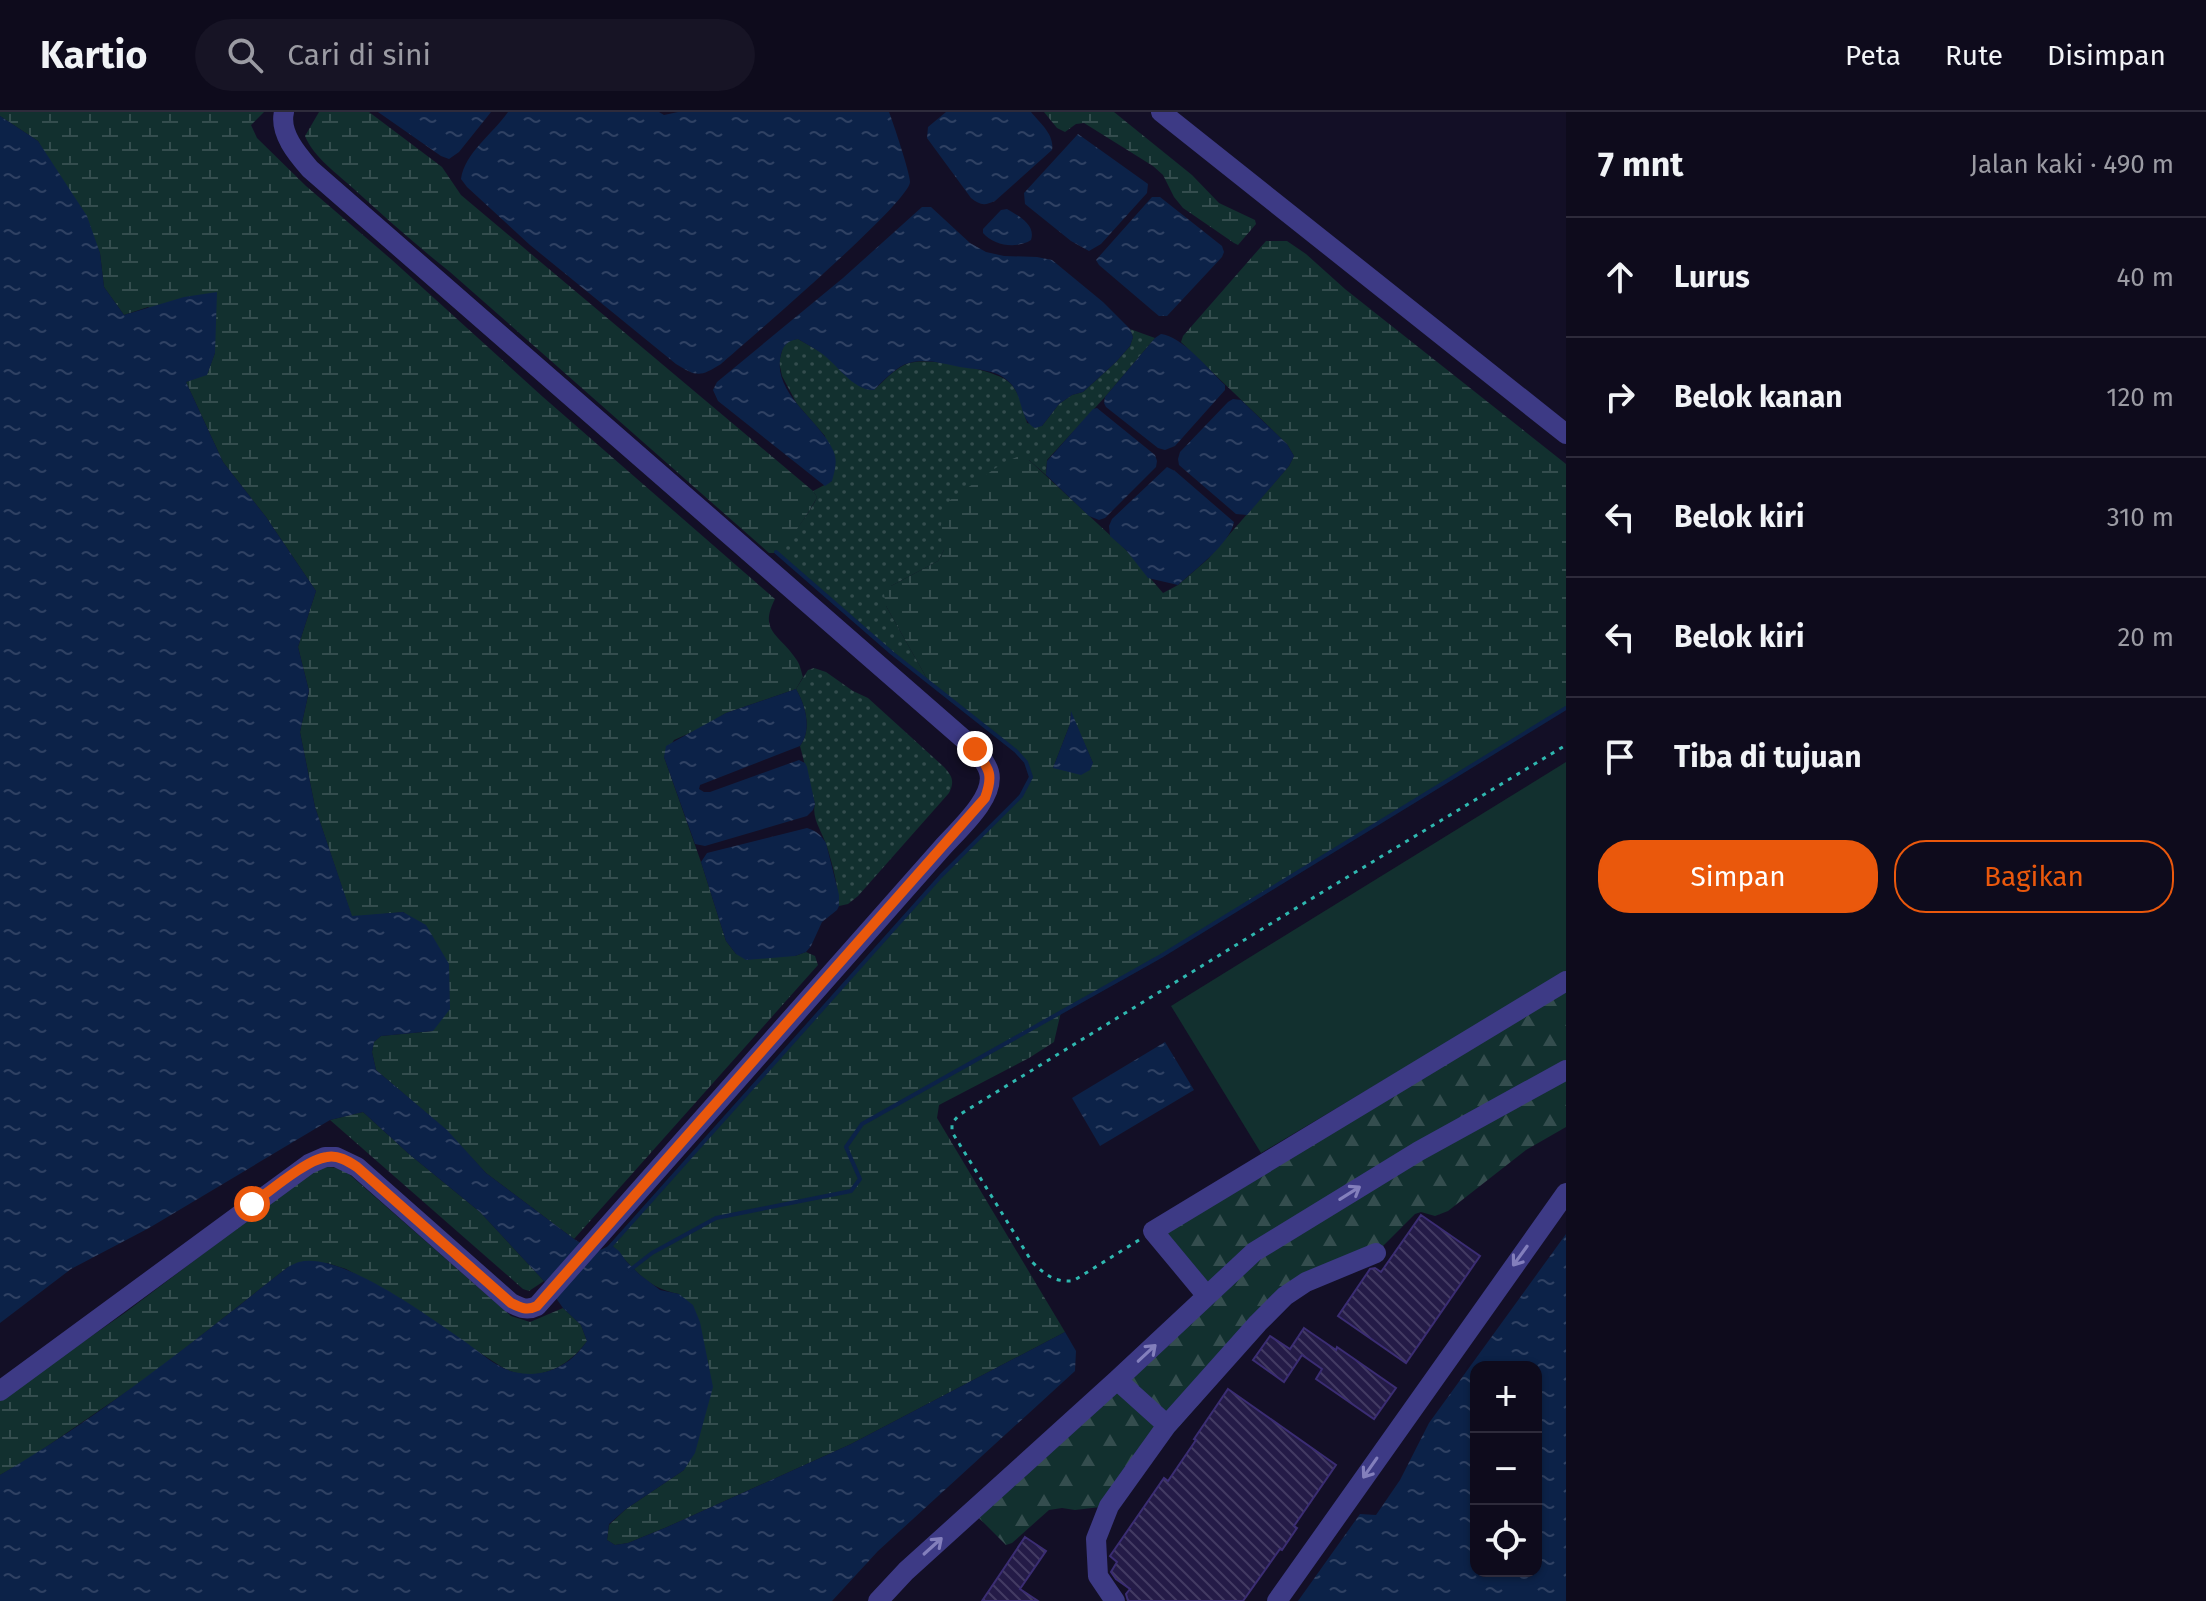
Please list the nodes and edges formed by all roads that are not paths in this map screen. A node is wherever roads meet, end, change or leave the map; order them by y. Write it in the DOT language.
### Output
graph roads {
  1 [pos="284,112"];
  2 [pos="1161,112"];
  3 [pos="1566,434"];
  4 [pos="1566,981"];
  5 [pos="1566,1070"];
  6 [pos="1566,1193"];
  7 [pos="1376,1253"];
  8 [pos="1207,1296"];
  9 [pos="1117,1380"];
  10 [pos="0,1391"];
  11 [pos="1167,1425"];
  12 [pos="878,1601"];
  13 [pos="1115,1601"];
  14 [pos="1277,1601"];
  1 -- 10 [label="lane"];
  2 -- 3 [label="lane"];
  4 -- 8 [label="lane"];
  8 -- 5 [label="lane, one-way"];
  6 -- 14 [label="lane, one-way"];
  7 -- 11 [label="lane"];
  9 -- 8 [label="lane, one-way"];
  9 -- 11 [label="lane"];
  12 -- 9 [label="lane, one-way"];
  11 -- 13 [label="lane"];
}
